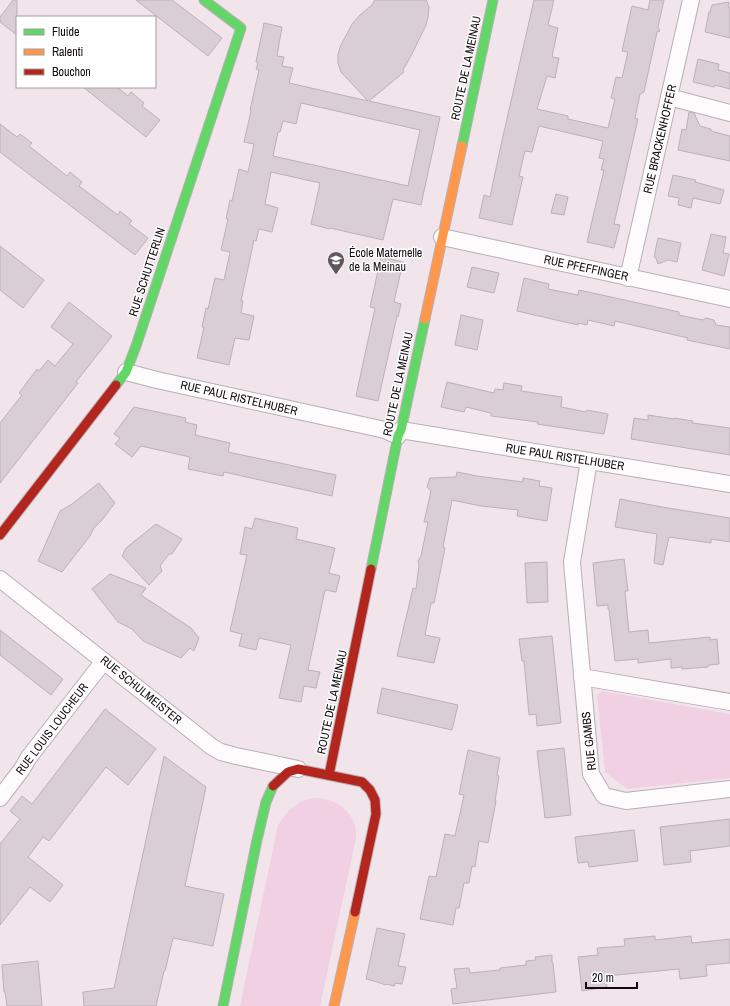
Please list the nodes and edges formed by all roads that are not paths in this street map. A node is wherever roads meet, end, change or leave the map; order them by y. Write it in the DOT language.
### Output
graph roads {
  1 [pos="204,0"];
  2 [pos="493,0"];
  3 [pos="691,0"];
  4 [pos="669,97"];
  5 [pos="730,113"];
  6 [pos="442,237"];
  7 [pos="628,278"];
  8 [pos="730,299"];
  9 [pos="126,372"];
  10 [pos="400,433"];
  11 [pos="589,461"];
  12 [pos="730,484"];
  13 [pos="0,535"];
  14 [pos="0,579"];
  15 [pos="104,661"];
  16 [pos="582,676"];
  17 [pos="730,702"];
  18 [pos="298,769"];
  19 [pos="329,775"];
  20 [pos="730,789"];
  21 [pos="0,798"];
  22 [pos="223,1006"];
  23 [pos="334,1006"];
  1 -- 9 [label="street, RUE SCHUTTERLIN"];
  2 -- 6 [label="street, ROUTE DE LA MEINAU"];
  3 -- 4 [label="street, RUE BRACKENHOFFER"];
  4 -- 5 [label="street"];
  4 -- 7 [label="street, RUE BRACKENHOFFER"];
  6 -- 7 [label="street, RUE PFEFFINGER"];
  6 -- 10 [label="street, ROUTE DE LA MEINAU"];
  7 -- 8 [label="street, RUE PFEFFINGER"];
  9 -- 10 [label="street, RUE PAUL RISTELHUBER"];
  9 -- 13 [label="street, RUE SCHUTTERLIN"];
  10 -- 11 [label="street, RUE PAUL RISTELHUBER"];
  10 -- 19 [label="street, ROUTE DE LA MEINAU"];
  11 -- 12 [label="street, RUE PAUL RISTELHUBER"];
  11 -- 16 [label="street, RUE GAMBS"];
  14 -- 15 [label="street, RUE SCHULMEISTER"];
  15 -- 18 [label="street, RUE SCHULMEISTER"];
  15 -- 21 [label="street, RUE LOUIS LOUCHEUR"];
  16 -- 17 [label="street"];
  16 -- 20 [label="street, RUE GAMBS"];
  18 -- 19 [label="street"];
  18 -- 22 [label="street"];
  19 -- 23 [label="street"];
}
